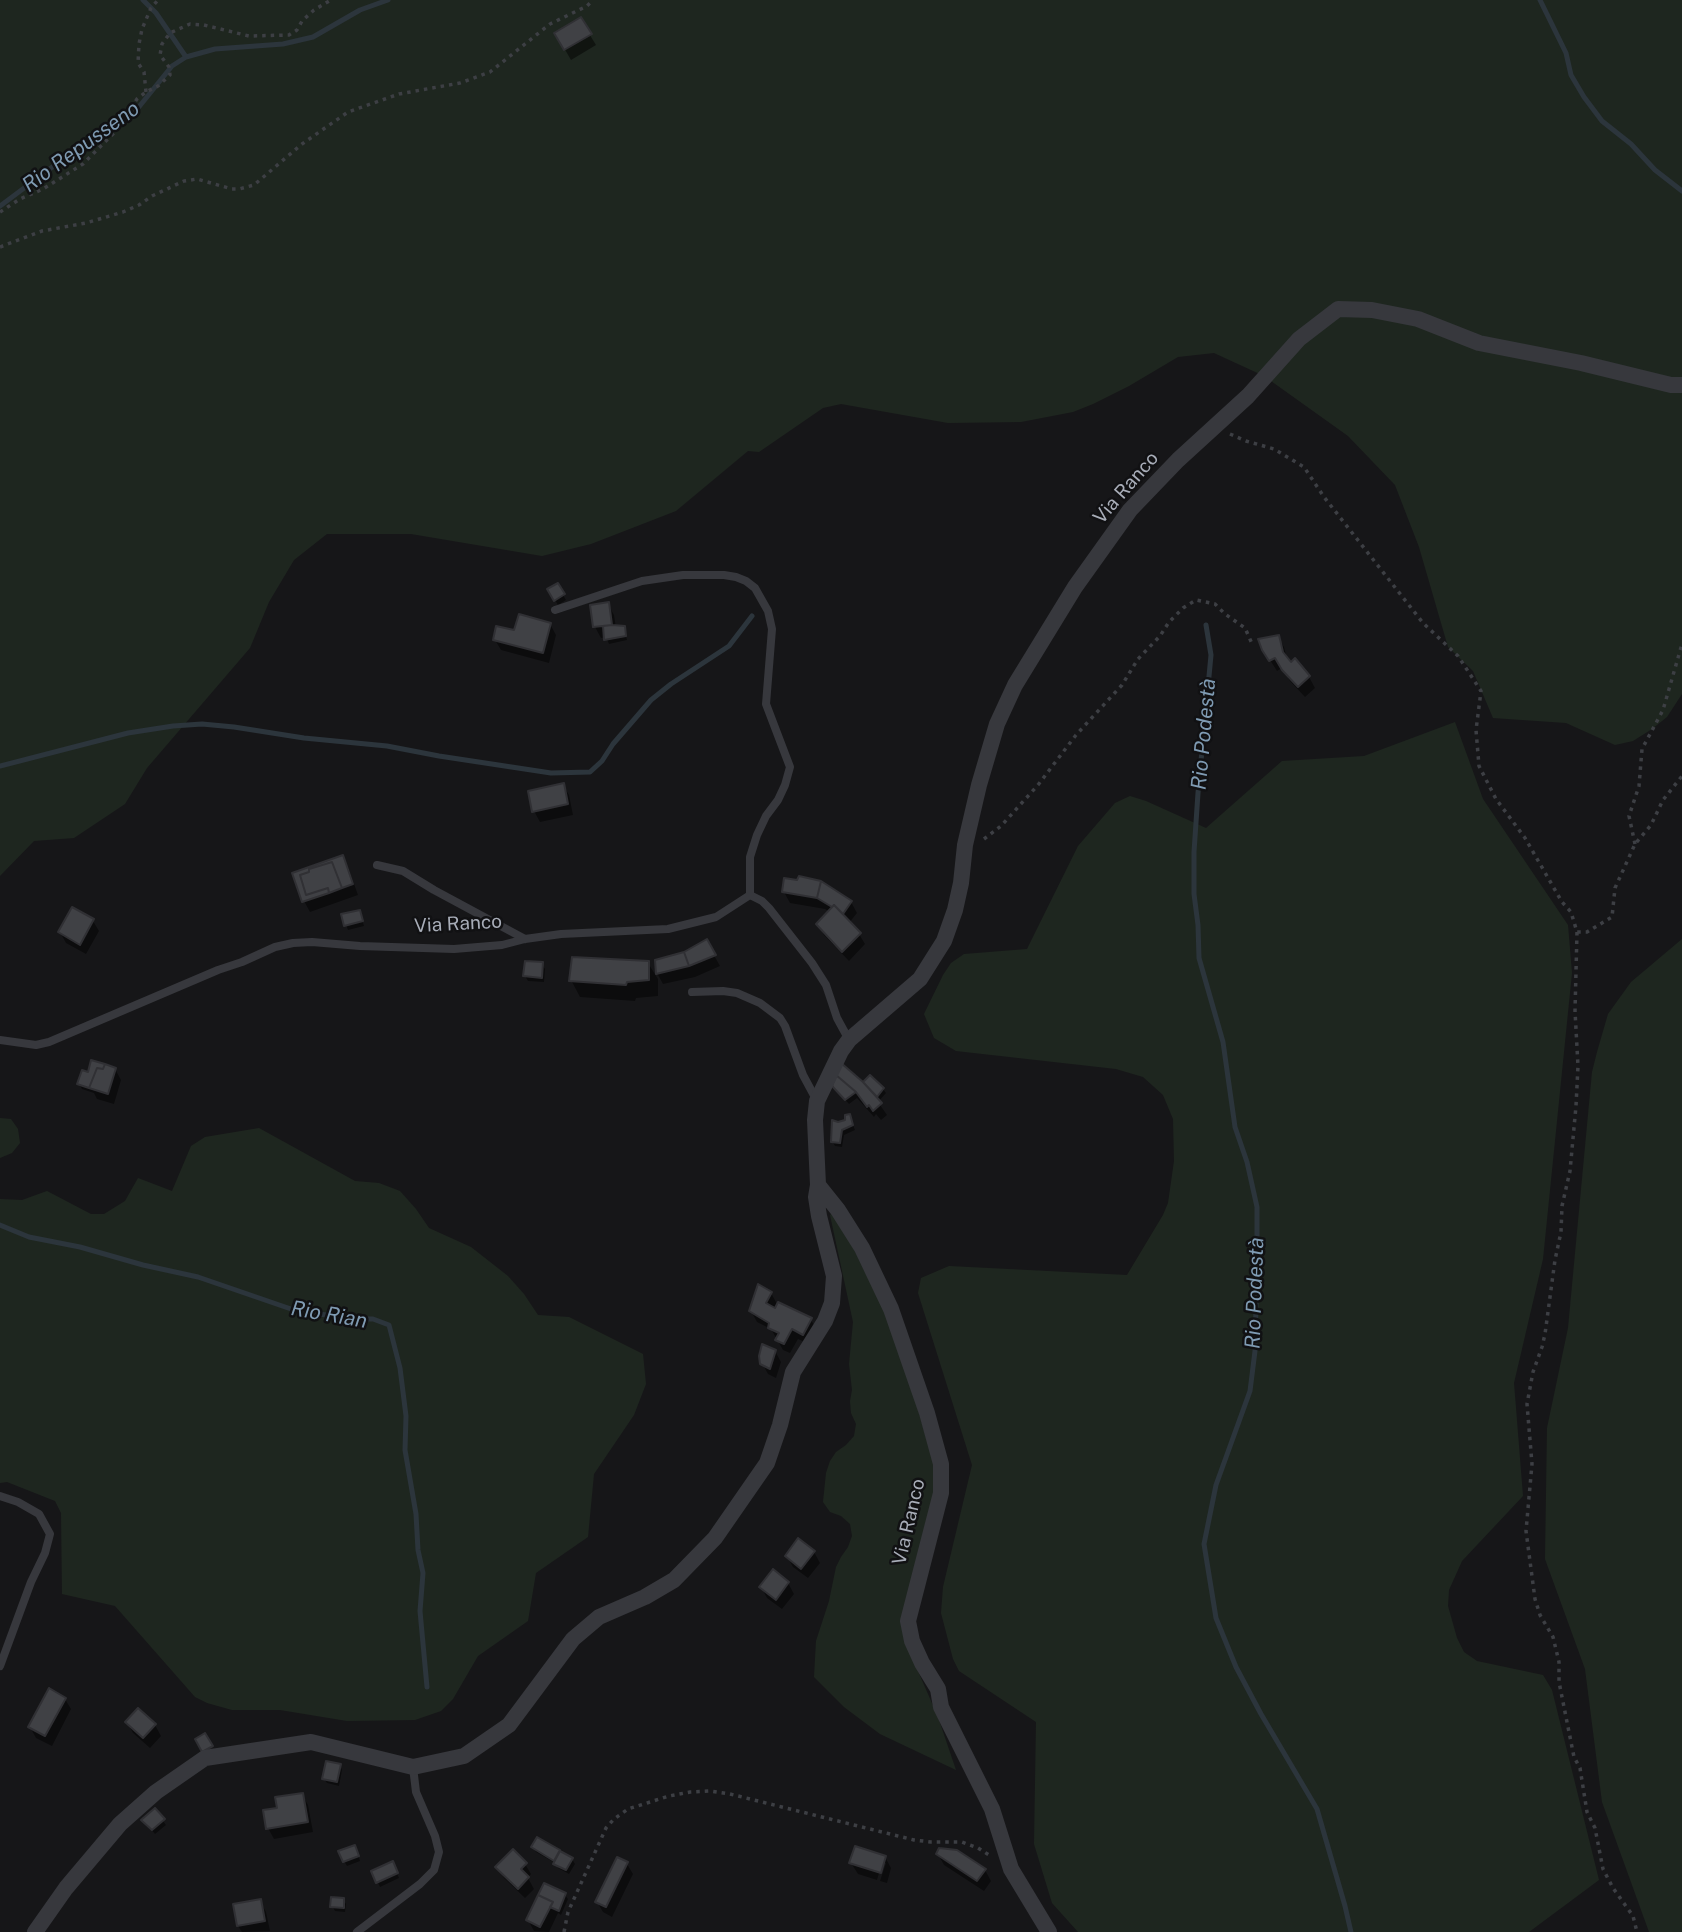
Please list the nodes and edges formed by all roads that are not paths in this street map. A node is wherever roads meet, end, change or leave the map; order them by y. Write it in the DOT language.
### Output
graph roads {
  1 [pos="1682,385"];
  2 [pos="555,610"];
  3 [pos="377,865"];
  4 [pos="750,895"];
  5 [pos="525,939"];
  6 [pos="692,992"];
  7 [pos="0,1040"];
  8 [pos="849,1041"];
  9 [pos="817,1101"];
  10 [pos="818,1185"];
  11 [pos="0,1496"];
  12 [pos="0,1665"];
  13 [pos="413,1767"];
  14 [pos="36,1932"];
  15 [pos="357,1932"];
  16 [pos="1049,1932"];
  1 -- 8 [label="street, Via Ranco"];
  2 -- 4 [label="lane"];
  3 -- 5 [label="lane"];
  4 -- 5 [label="lane, Via Ranco"];
  4 -- 8 [label="lane"];
  5 -- 7 [label="lane, Via Ranco"];
  6 -- 9 [label="lane"];
  8 -- 9 [label="street, Via Ranco"];
  9 -- 10 [label="street, Via Ranco"];
  10 -- 13 [label="street"];
  10 -- 16 [label="street, Via Ranco"];
  11 -- 12 [label="lane"];
  13 -- 14 [label="street"];
  13 -- 15 [label="lane"];
}
